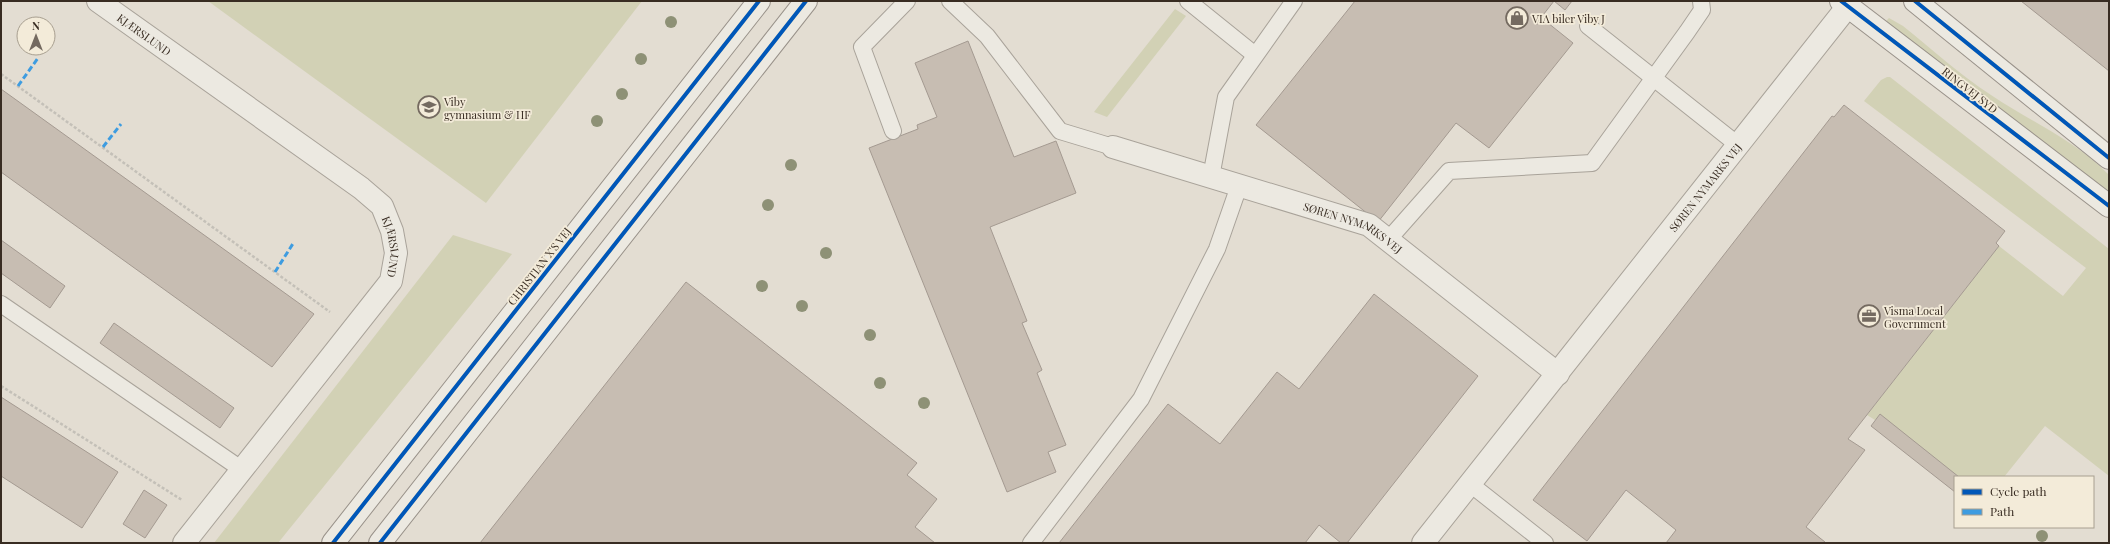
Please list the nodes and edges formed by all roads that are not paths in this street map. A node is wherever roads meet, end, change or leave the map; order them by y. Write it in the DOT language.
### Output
graph roads {
  1 [pos="98,1"];
  2 [pos="759,1"];
  3 [pos="806,1"];
  4 [pos="907,1"];
  5 [pos="950,1"];
  6 [pos="1188,1"];
  7 [pos="1294,1"];
  8 [pos="1701,1"];
  9 [pos="1915,1"];
  10 [pos="1847,3"];
  11 [pos="1588,26"];
  12 [pos="1256,55"];
  13 [pos="1654,78"];
  14 [pos="893,132"];
  15 [pos="1738,145"];
  16 [pos="1113,147"];
  17 [pos="2109,158"];
  18 [pos="1211,177"];
  19 [pos="1239,186"];
  20 [pos="2109,206"];
  21 [pos="1388,240"];
  22 [pos="1,304"];
  23 [pos="1558,374"];
  24 [pos="241,468"];
  25 [pos="1469,483"];
  26 [pos="184,543"];
  27 [pos="333,543"];
  28 [pos="380,543"];
  29 [pos="1031,543"];
  30 [pos="1423,543"];
  31 [pos="1545,543"];
  1 -- 24 [label="street, KJÆRSLUND"];
  2 -- 27 [label="street, CHRISTIAN X'S VEJ"];
  3 -- 28 [label="street"];
  4 -- 14 [label="lane"];
  5 -- 16 [label="lane"];
  6 -- 12 [label="lane"];
  7 -- 12 [label="lane"];
  8 -- 13 [label="lane"];
  9 -- 17 [label="street"];
  10 -- 15 [label="street, SØREN NYMARKS VEJ"];
  10 -- 20 [label="street, RINGVEJ SYD"];
  11 -- 13 [label="lane"];
  12 -- 18 [label="lane"];
  13 -- 15 [label="lane"];
  13 -- 21 [label="lane"];
  15 -- 23 [label="street, SØREN NYMARKS VEJ"];
  16 -- 18 [label="street, SØREN NYMARKS VEJ"];
  18 -- 19 [label="street, SØREN NYMARKS VEJ"];
  19 -- 21 [label="street, SØREN NYMARKS VEJ"];
  19 -- 29 [label="lane"];
  21 -- 23 [label="street, SØREN NYMARKS VEJ"];
  22 -- 24 [label="lane"];
  23 -- 25 [label="street, SØREN NYMARKS VEJ"];
  24 -- 26 [label="street, KJÆRSLUND"];
  25 -- 30 [label="street, SØREN NYMARKS VEJ"];
  25 -- 31 [label="lane"];
}
